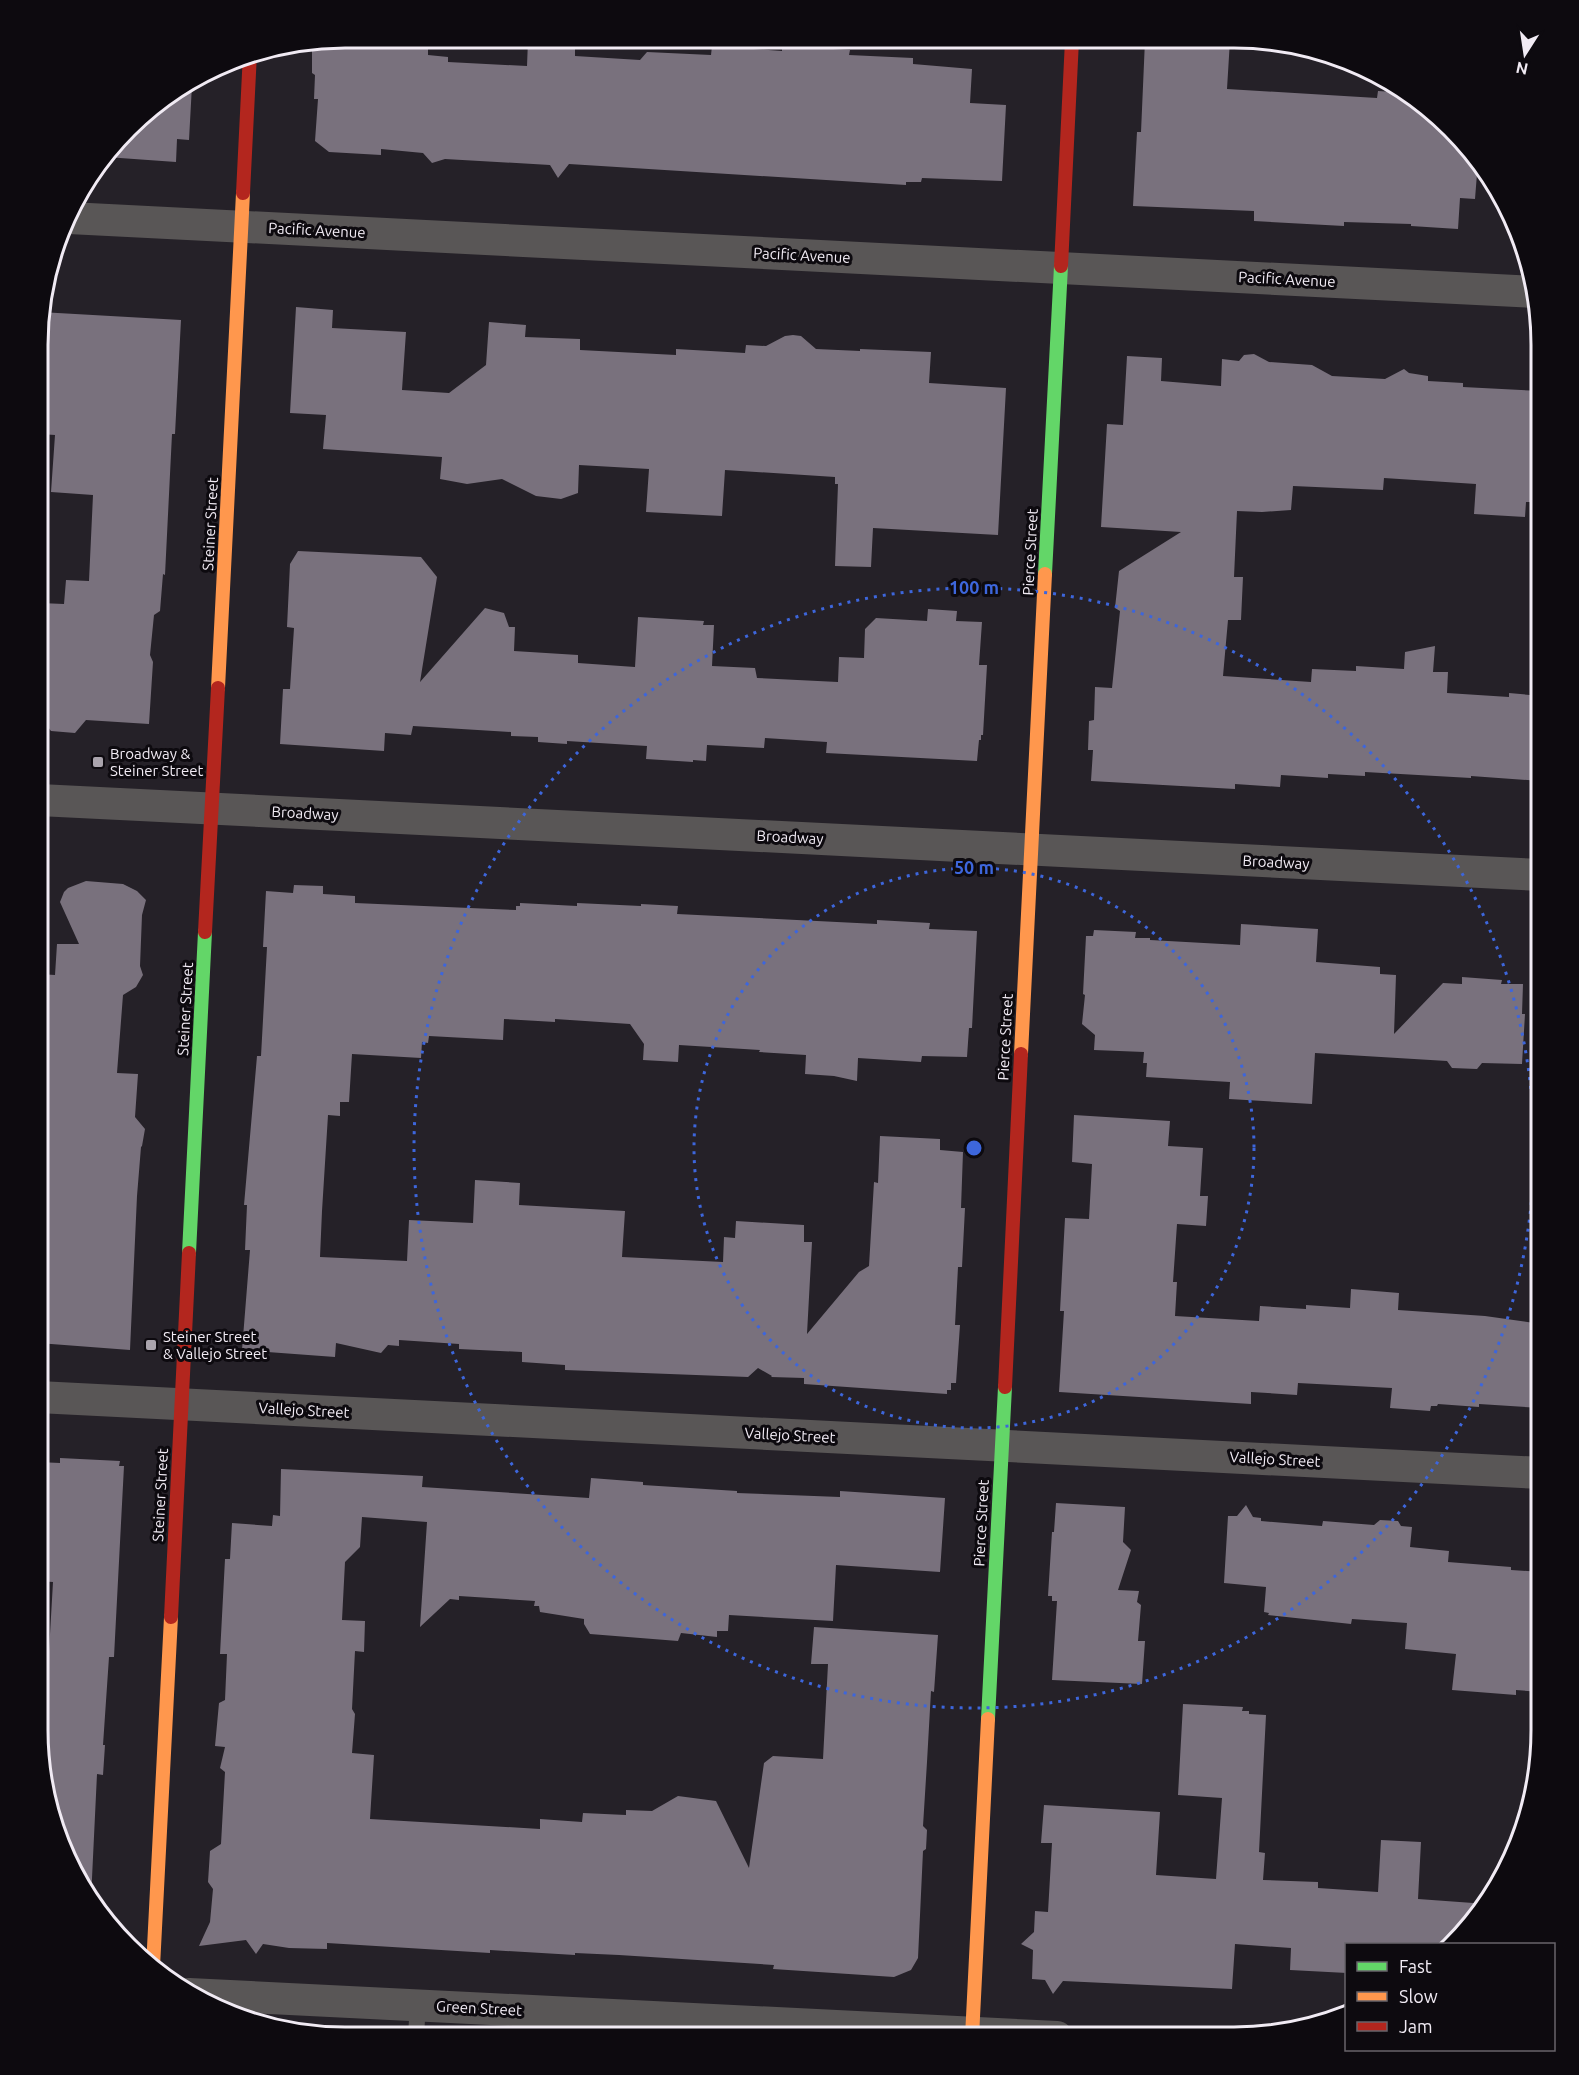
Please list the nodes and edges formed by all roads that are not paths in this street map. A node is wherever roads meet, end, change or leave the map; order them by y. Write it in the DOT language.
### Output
graph roads {
  1 [pos="1072,48"];
  2 [pos="250,64"];
  3 [pos="77,218"];
  4 [pos="242,227"];
  5 [pos="1060,268"];
  6 [pos="1526,292"];
  7 [pos="48,800"];
  8 [pos="212,808"];
  9 [pos="1031,849"];
  10 [pos="1531,874"];
  11 [pos="48,1397"];
  12 [pos="181,1404"];
  13 [pos="1001,1445"];
  14 [pos="1531,1472"];
  15 [pos="154,1957"];
  16 [pos="215,1997"];
  17 [pos="417,2020"];
  18 [pos="541,2024"];
  19 [pos="671,2027"];
  20 [pos="972,2027"];
  1 -- 5 [label="street, Pierce Street"];
  2 -- 4 [label="street, Steiner Street"];
  3 -- 4 [label="street, Pacific Avenue"];
  4 -- 5 [label="street, Pacific Avenue"];
  4 -- 8 [label="street, Steiner Street"];
  5 -- 6 [label="street, Pacific Avenue"];
  5 -- 9 [label="street, Pierce Street"];
  7 -- 8 [label="street, Broadway"];
  8 -- 9 [label="street, Broadway"];
  8 -- 12 [label="street, Steiner Street"];
  9 -- 10 [label="street, Broadway"];
  9 -- 13 [label="street, Pierce Street"];
  11 -- 12 [label="street, Vallejo Street"];
  12 -- 13 [label="street, Vallejo Street"];
  12 -- 15 [label="street, Steiner Street"];
  13 -- 14 [label="street, Vallejo Street"];
  13 -- 20 [label="street, Pierce Street"];
  16 -- 17 [label="street, Green Street"];
  17 -- 18 [label="street, Green Street"];
  18 -- 19 [label="street, Green Street"];
}
